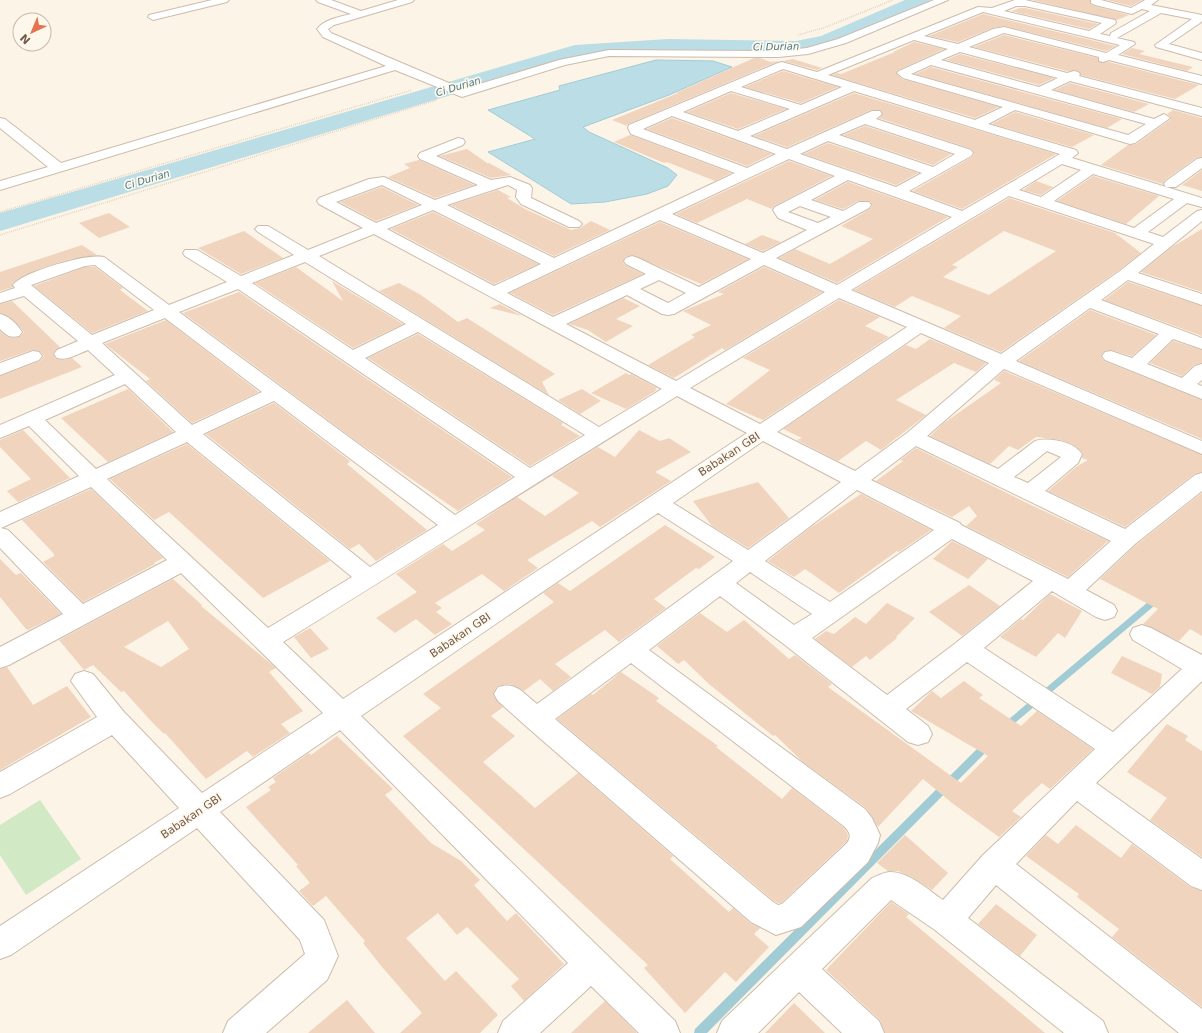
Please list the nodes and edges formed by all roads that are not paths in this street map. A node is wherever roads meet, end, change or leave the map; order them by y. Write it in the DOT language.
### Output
graph roads {
  1 [pos="224,0"];
  2 [pos="321,0"];
  3 [pos="410,0"];
  4 [pos="943,0"];
  5 [pos="1096,0"];
  6 [pos="1153,0"];
  7 [pos="1137,8"];
  8 [pos="994,12"];
  9 [pos="1155,12"];
  10 [pos="361,14"];
  11 [pos="153,17"];
  12 [pos="1200,20"];
  13 [pos="1092,34"];
  14 [pos="1115,35"];
  15 [pos="913,36"];
  16 [pos="1049,41"];
  17 [pos="959,48"];
  18 [pos="1035,48"];
  19 [pos="761,54"];
  20 [pos="1021,54"];
  21 [pos="837,57"];
  22 [pos="1108,57"];
  23 [pos="1202,57"];
  24 [pos="851,61"];
  25 [pos="931,61"];
  26 [pos="1007,61"];
  27 [pos="1095,64"];
  28 [pos="782,65"];
  29 [pos="396,66"];
  30 [pos="1082,70"];
  31 [pos="1163,70"];
  32 [pos="764,72"];
  33 [pos="819,75"];
  34 [pos="1069,77"];
  35 [pos="1149,77"];
  36 [pos="785,79"];
  37 [pos="1202,80"];
  38 [pos="1135,84"];
  39 [pos="855,86"];
  40 [pos="730,87"];
  41 [pos="821,90"];
  42 [pos="1041,91"];
  43 [pos="1122,91"];
  44 [pos="710,95"];
  45 [pos="835,95"];
  46 [pos="1197,97"];
  47 [pos="904,101"];
  48 [pos="731,102"];
  49 [pos="1014,106"];
  50 [pos="1182,107"];
  51 [pos="802,109"];
  52 [pos="672,112"];
  53 [pos="759,112"];
  54 [pos="1202,112"];
  55 [pos="780,118"];
  56 [pos="864,119"];
  57 [pos="0,122"];
  58 [pos="1156,123"];
  59 [pos="977,124"];
  60 [pos="738,136"];
  61 [pos="828,136"];
  62 [pos="458,142"];
  63 [pos="788,154"];
  64 [pos="1066,156"];
  65 [pos="1202,162"];
  66 [pos="58,168"];
  67 [pos="1091,169"];
  68 [pos="934,172"];
  69 [pos="747,173"];
  70 [pos="847,175"];
  71 [pos="1171,184"];
  72 [pos="490,185"];
  73 [pos="0,186"];
  74 [pos="1009,191"];
  75 [pos="897,192"];
  76 [pos="1202,193"];
  77 [pos="1184,198"];
  78 [pos="798,200"];
  79 [pos="1043,202"];
  80 [pos="1202,203"];
  81 [pos="434,205"];
  82 [pos="864,206"];
  83 [pos="660,214"];
  84 [pos="1202,214"];
  85 [pos="844,216"];
  86 [pos="965,217"];
  87 [pos="574,224"];
  88 [pos="377,228"];
  89 [pos="263,229"];
  90 [pos="820,229"];
  91 [pos="1137,233"];
  92 [pos="1165,243"];
  93 [pos="191,252"];
  94 [pos="307,256"];
  95 [pos="762,259"];
  96 [pos="632,260"];
  97 [pos="554,264"];
  98 [pos="659,274"];
  99 [pos="1126,274"];
  100 [pos="240,283"];
  101 [pos="627,289"];
  102 [pos="25,290"];
  103 [pos="838,291"];
  104 [pos="494,293"];
  105 [pos="699,293"];
  106 [pos="0,298"];
  107 [pos="1202,300"];
  108 [pos="1088,302"];
  109 [pos="167,311"];
  110 [pos="0,319"];
  111 [pos="552,324"];
  112 [pos="419,325"];
  113 [pos="920,326"];
  114 [pos="13,332"];
  115 [pos="1171,332"];
  116 [pos="90,342"];
  117 [pos="1202,344"];
  118 [pos="63,354"];
  119 [pos="33,356"];
  120 [pos="1111,356"];
  121 [pos="351,358"];
  122 [pos="1001,363"];
  123 [pos="1134,365"];
  124 [pos="0,369"];
  125 [pos="1202,370"];
  126 [pos="128,376"];
  127 [pos="677,389"];
  128 [pos="1194,389"];
  129 [pos="276,393"];
  130 [pos="32,418"];
  131 [pos="0,432"];
  132 [pos="762,432"];
  133 [pos="189,433"];
  134 [pos="600,436"];
  135 [pos="914,437"];
  136 [pos="1202,448"];
  137 [pos="530,477"];
  138 [pos="93,478"];
  139 [pos="999,478"];
  140 [pos="858,480"];
  141 [pos="1202,480"];
  142 [pos="1030,493"];
  143 [pos="657,502"];
  144 [pos="0,520"];
  145 [pos="454,526"];
  146 [pos="952,528"];
  147 [pos="0,535"];
  148 [pos="1126,539"];
  149 [pos="183,562"];
  150 [pos="749,562"];
  151 [pos="368,578"];
  152 [pos="720,584"];
  153 [pos="1060,586"];
  154 [pos="1106,611"];
  155 [pos="830,614"];
  156 [pos="80,616"];
  157 [pos="1142,634"];
  158 [pos="794,638"];
  159 [pos="266,641"];
  160 [pos="966,649"];
  161 [pos="630,650"];
  162 [pos="0,658"];
  163 [pos="1201,666"];
  164 [pos="84,681"];
  165 [pos="507,694"];
  166 [pos="887,709"];
  167 [pos="342,715"];
  168 [pos="536,719"];
  169 [pos="115,720"];
  170 [pos="918,734"];
  171 [pos="1115,748"];
  172 [pos="1076,784"];
  173 [pos="0,786"];
  174 [pos="200,810"];
  175 [pos="994,866"];
  176 [pos="1202,876"];
  177 [pos="946,920"];
  178 [pos="0,944"];
  179 [pos="591,964"];
  180 [pos="799,970"];
  181 [pos="1202,1030"];
  182 [pos="240,1033"];
  183 [pos="515,1033"];
  184 [pos="663,1033"];
  185 [pos="734,1033"];
  186 [pos="867,1033"];
  187 [pos="1091,1033"];
  1 -- 11 [label="street"];
  2 -- 10 [label="street"];
  3 -- 10 [label="street"];
  4 -- 19 [label="street"];
  5 -- 7 [label="street"];
  6 -- 7 [label="street"];
  7 -- 9 [label="street"];
  8 -- 13 [label="street"];
  8 -- 13 [label="street"];
  8 -- 15 [label="street"];
  9 -- 12 [label="street"];
  9 -- 14 [label="street"];
  10 -- 29 [label="street"];
  12 -- 23 [label="street"];
  13 -- 22 [label="street"];
  15 -- 17 [label="street"];
  15 -- 24 [label="street"];
  16 -- 17 [label="street"];
  16 -- 18 [label="street"];
  16 -- 22 [label="street"];
  17 -- 25 [label="street"];
  17 -- 26 [label="street"];
  19 -- 28 [label="street"];
  19 -- 29 [label="street"];
  20 -- 26 [label="street"];
  21 -- 24 [label="street"];
  22 -- 27 [label="street"];
  22 -- 31 [label="street"];
  24 -- 33 [label="street"];
  25 -- 42 [label="street"];
  25 -- 49 [label="street"];
  26 -- 34 [label="street"];
  28 -- 32 [label="street"];
  28 -- 33 [label="street"];
  29 -- 66 [label="street"];
  30 -- 34 [label="street"];
  31 -- 35 [label="street"];
  31 -- 37 [label="street"];
  32 -- 36 [label="street"];
  32 -- 40 [label="street"];
  33 -- 39 [label="street"];
  34 -- 42 [label="street"];
  34 -- 43 [label="street"];
  38 -- 43 [label="street"];
  39 -- 45 [label="street"];
  39 -- 47 [label="street"];
  40 -- 44 [label="street"];
  40 -- 51 [label="street"];
  41 -- 45 [label="street"];
  42 -- 58 [label="street"];
  43 -- 50 [label="street"];
  44 -- 48 [label="street"];
  44 -- 52 [label="street"];
  45 -- 51 [label="street"];
  46 -- 50 [label="street"];
  47 -- 56 [label="street"];
  47 -- 59 [label="street"];
  49 -- 58 [label="street"];
  49 -- 59 [label="street"];
  50 -- 54 [label="street"];
  50 -- 58 [label="street"];
  51 -- 55 [label="street"];
  52 -- 60 [label="street"];
  52 -- 69 [label="street"];
  53 -- 55 [label="street"];
  55 -- 60 [label="street"];
  56 -- 61 [label="street"];
  56 -- 68 [label="street"];
  57 -- 66 [label="street"];
  59 -- 64 [label="street"];
  60 -- 63 [label="street"];
  61 -- 63 [label="street"];
  61 -- 68 [label="street"];
  62 -- 72 [label="street"];
  63 -- 69 [label="street"];
  63 -- 70 [label="street"];
  64 -- 67 [label="street"];
  64 -- 71 [label="street"];
  64 -- 74 [label="street"];
  65 -- 71 [label="street"];
  66 -- 73 [label="street"];
  67 -- 77 [label="street"];
  67 -- 79 [label="street"];
  68 -- 75 [label="street"];
  69 -- 83 [label="street"];
  70 -- 75 [label="street"];
  70 -- 78 [label="street"];
  71 -- 76 [label="street"];
  72 -- 81 [label="street"];
  72 -- 87 [label="street"];
  74 -- 79 [label="street"];
  74 -- 86 [label="street"];
  75 -- 86 [label="street"];
  77 -- 80 [label="street"];
  77 -- 91 [label="street"];
  78 -- 85 [label="street"];
  78 -- 90 [label="street"];
  79 -- 91 [label="street"];
  81 -- 88 [label="street"];
  81 -- 88 [label="street"];
  81 -- 97 [label="street"];
  82 -- 85 [label="street"];
  83 -- 95 [label="street"];
  83 -- 97 [label="street"];
  84 -- 92 [label="street"];
  85 -- 90 [label="street"];
  86 -- 103 [label="street"];
  88 -- 94 [label="street"];
  88 -- 104 [label="street"];
  89 -- 94 [label="street"];
  90 -- 95 [label="street"];
  91 -- 92 [label="street"];
  92 -- 99 [label="street"];
  93 -- 100 [label="street"];
  94 -- 100 [label="street"];
  94 -- 112 [label="street"];
  95 -- 103 [label="street"];
  95 -- 105 [label="street"];
  96 -- 98 [label="street"];
  97 -- 104 [label="street"];
  98 -- 101 [label="street"];
  98 -- 105 [label="street"];
  99 -- 107 [label="street"];
  99 -- 108 [label="street"];
  100 -- 109 [label="street"];
  100 -- 121 [label="street"];
  101 -- 105 [label="street"];
  101 -- 111 [label="street"];
  102 -- 106 [label="street"];
  102 -- 109 [label="street"];
  102 -- 116 [label="street"];
  103 -- 113 [label="street"];
  103 -- 127 [label="street"];
  104 -- 111 [label="street"];
  108 -- 115 [label="street"];
  108 -- 122 [label="street"];
  109 -- 116 [label="street"];
  109 -- 129 [label="street"];
  110 -- 114 [label="street"];
  111 -- 127 [label="street"];
  112 -- 121 [label="street"];
  112 -- 134 [label="street"];
  113 -- 122 [label="street"];
  113 -- 132 [label="street, Babakan GBI"];
  115 -- 117 [label="street"];
  115 -- 123 [label="street"];
  116 -- 118 [label="street"];
  116 -- 126 [label="street"];
  119 -- 124 [label="street"];
  120 -- 123 [label="street"];
  121 -- 137 [label="street"];
  122 -- 135 [label="street"];
  122 -- 136 [label="street"];
  123 -- 128 [label="street"];
  125 -- 128 [label="street"];
  126 -- 130 [label="street"];
  126 -- 133 [label="street"];
  127 -- 132 [label="street"];
  127 -- 134 [label="street"];
  129 -- 133 [label="street"];
  129 -- 145 [label="street"];
  130 -- 131 [label="street"];
  130 -- 138 [label="street"];
  132 -- 140 [label="street"];
  132 -- 143 [label="street, Babakan GBI"];
  133 -- 138 [label="street"];
  133 -- 151 [label="street"];
  134 -- 137 [label="street"];
  135 -- 139 [label="street"];
  135 -- 140 [label="street"];
  137 -- 145 [label="street"];
  138 -- 144 [label="street"];
  138 -- 149 [label="street"];
  139 -- 142 [label="street"];
  139 -- 142 [label="street"];
  140 -- 146 [label="street"];
  140 -- 150 [label="street"];
  141 -- 148 [label="street"];
  142 -- 148 [label="street"];
  143 -- 150 [label="street"];
  143 -- 167 [label="street, Babakan GBI"];
  145 -- 151 [label="street"];
  146 -- 153 [label="street"];
  146 -- 155 [label="street"];
  147 -- 156 [label="street"];
  148 -- 153 [label="street"];
  149 -- 156 [label="street"];
  149 -- 159 [label="street"];
  150 -- 152 [label="street"];
  150 -- 155 [label="street"];
  151 -- 159 [label="street"];
  152 -- 158 [label="street"];
  152 -- 161 [label="street"];
  153 -- 154 [label="street"];
  153 -- 160 [label="street"];
  155 -- 158 [label="street"];
  156 -- 162 [label="street"];
  157 -- 163 [label="street"];
  158 -- 166 [label="street"];
  159 -- 167 [label="street"];
  160 -- 166 [label="street"];
  160 -- 171 [label="street"];
  161 -- 168 [label="street"];
  161 -- 168 [label="street"];
  163 -- 171 [label="street"];
  164 -- 169 [label="street"];
  165 -- 168 [label="street"];
  166 -- 170 [label="street"];
  167 -- 174 [label="street, Babakan GBI"];
  167 -- 179 [label="street"];
  169 -- 173 [label="street"];
  169 -- 174 [label="street"];
  171 -- 172 [label="street"];
  172 -- 175 [label="street"];
  172 -- 176 [label="street"];
  174 -- 178 [label="street, Babakan GBI"];
  174 -- 182 [label="street"];
  175 -- 177 [label="street"];
  175 -- 181 [label="street"];
  177 -- 180 [label="street"];
  177 -- 187 [label="street"];
  179 -- 183 [label="street"];
  179 -- 184 [label="street"];
  180 -- 185 [label="street"];
  180 -- 186 [label="street"];
}
